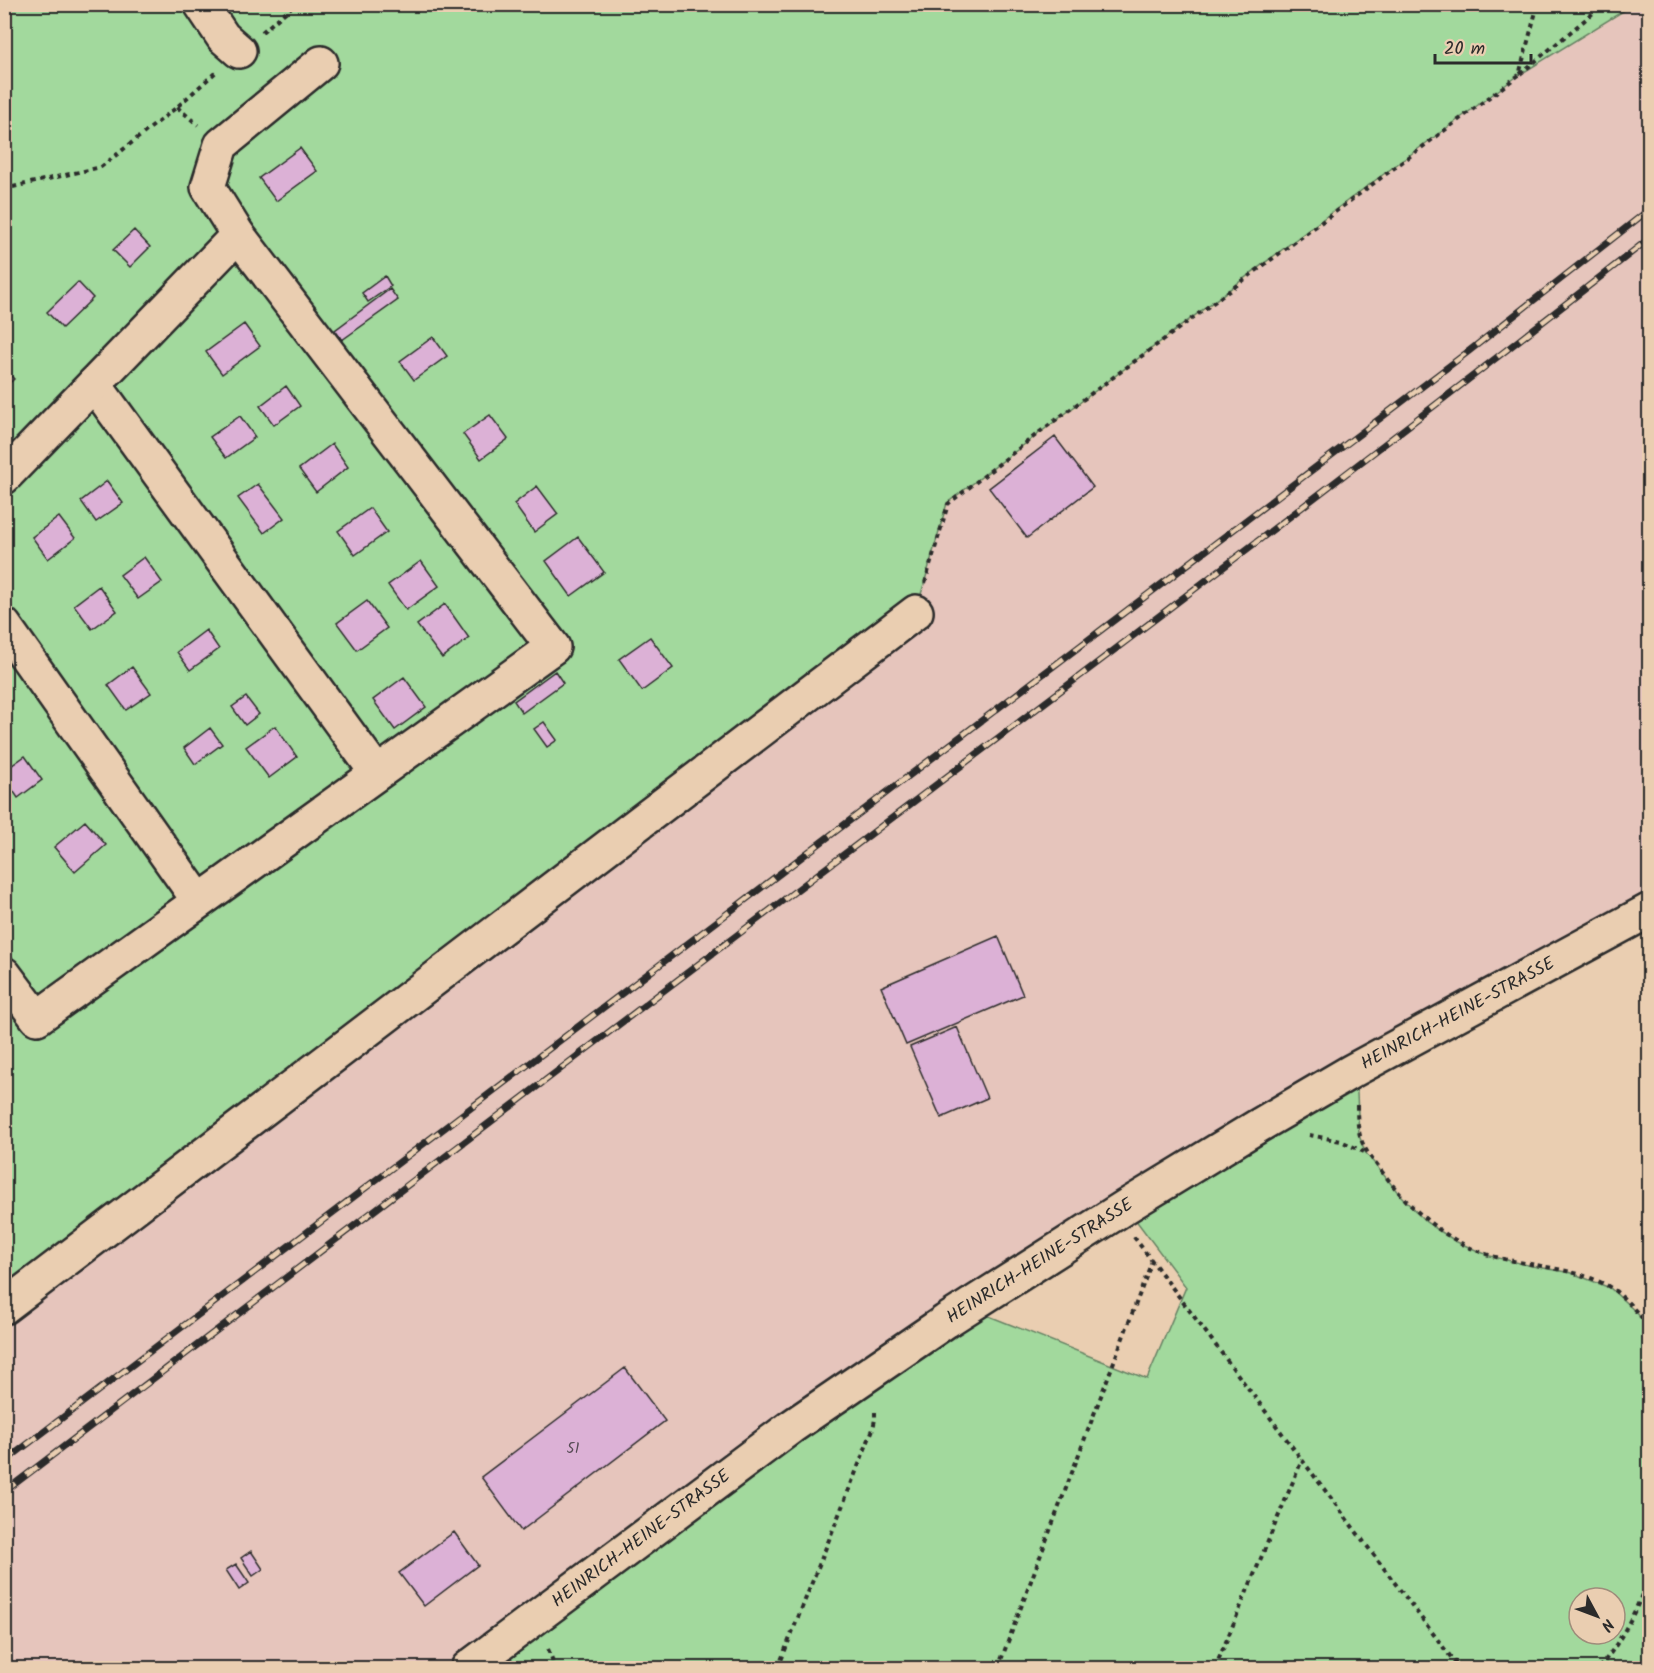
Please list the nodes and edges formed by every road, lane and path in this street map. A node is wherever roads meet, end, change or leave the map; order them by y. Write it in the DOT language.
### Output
graph roads {
  1 [pos="201,4"];
  2 [pos="295,4"];
  3 [pos="1538,4"];
  4 [pos="1604,4"];
  5 [pos="238,51"];
  6 [pos="321,63"];
  7 [pos="1519,75"];
  8 [pos="4,189"];
  9 [pos="238,235"];
  10 [pos="94,384"];
  11 [pos="4,477"];
  12 [pos="916,612"];
  13 [pos="4,625"];
  14 [pos="377,773"];
  15 [pos="199,901"];
  16 [pos="1650,910"];
  17 [pos="4,974"];
  18 [pos="1352,1071"];
  19 [pos="1258,1126"];
  20 [pos="1365,1152"];
  21 [pos="1116,1213"];
  22 [pos="1152,1261"];
  23 [pos="4,1307"];
  24 [pos="1650,1327"];
  25 [pos="857,1382"];
  26 [pos="1302,1460"];
  27 [pos="1650,1573"];
  28 [pos="468,1668"];
  29 [pos="778,1668"];
  30 [pos="998,1668"];
  31 [pos="1215,1668"];
  32 [pos="1459,1668"];
  33 [pos="1599,1668"];
  1 -- 5 [label="street"];
  2 -- 5 [label="path"];
  3 -- 7 [label="path"];
  4 -- 7 [label="path"];
  5 -- 8 [label="path"];
  6 -- 9 [label="street"];
  7 -- 12 [label="path"];
  9 -- 10 [label="street"];
  9 -- 14 [label="street"];
  10 -- 11 [label="street"];
  10 -- 14 [label="street"];
  12 -- 23 [label="street"];
  13 -- 15 [label="street"];
  14 -- 15 [label="street"];
  15 -- 17 [label="street"];
  16 -- 18 [label="street, HEINRICH-HEINE-STRASSE"];
  18 -- 19 [label="street, HEINRICH-HEINE-STRASSE"];
  18 -- 20 [label="path"];
  19 -- 20 [label="path"];
  19 -- 21 [label="street, HEINRICH-HEINE-STRASSE"];
  20 -- 24 [label="path"];
  21 -- 22 [label="path"];
  21 -- 25 [label="street, HEINRICH-HEINE-STRASSE"];
  22 -- 26 [label="path"];
  22 -- 30 [label="path"];
  25 -- 28 [label="street, HEINRICH-HEINE-STRASSE"];
  25 -- 29 [label="path"];
  26 -- 31 [label="path"];
  26 -- 32 [label="path"];
  27 -- 33 [label="path"];
}
